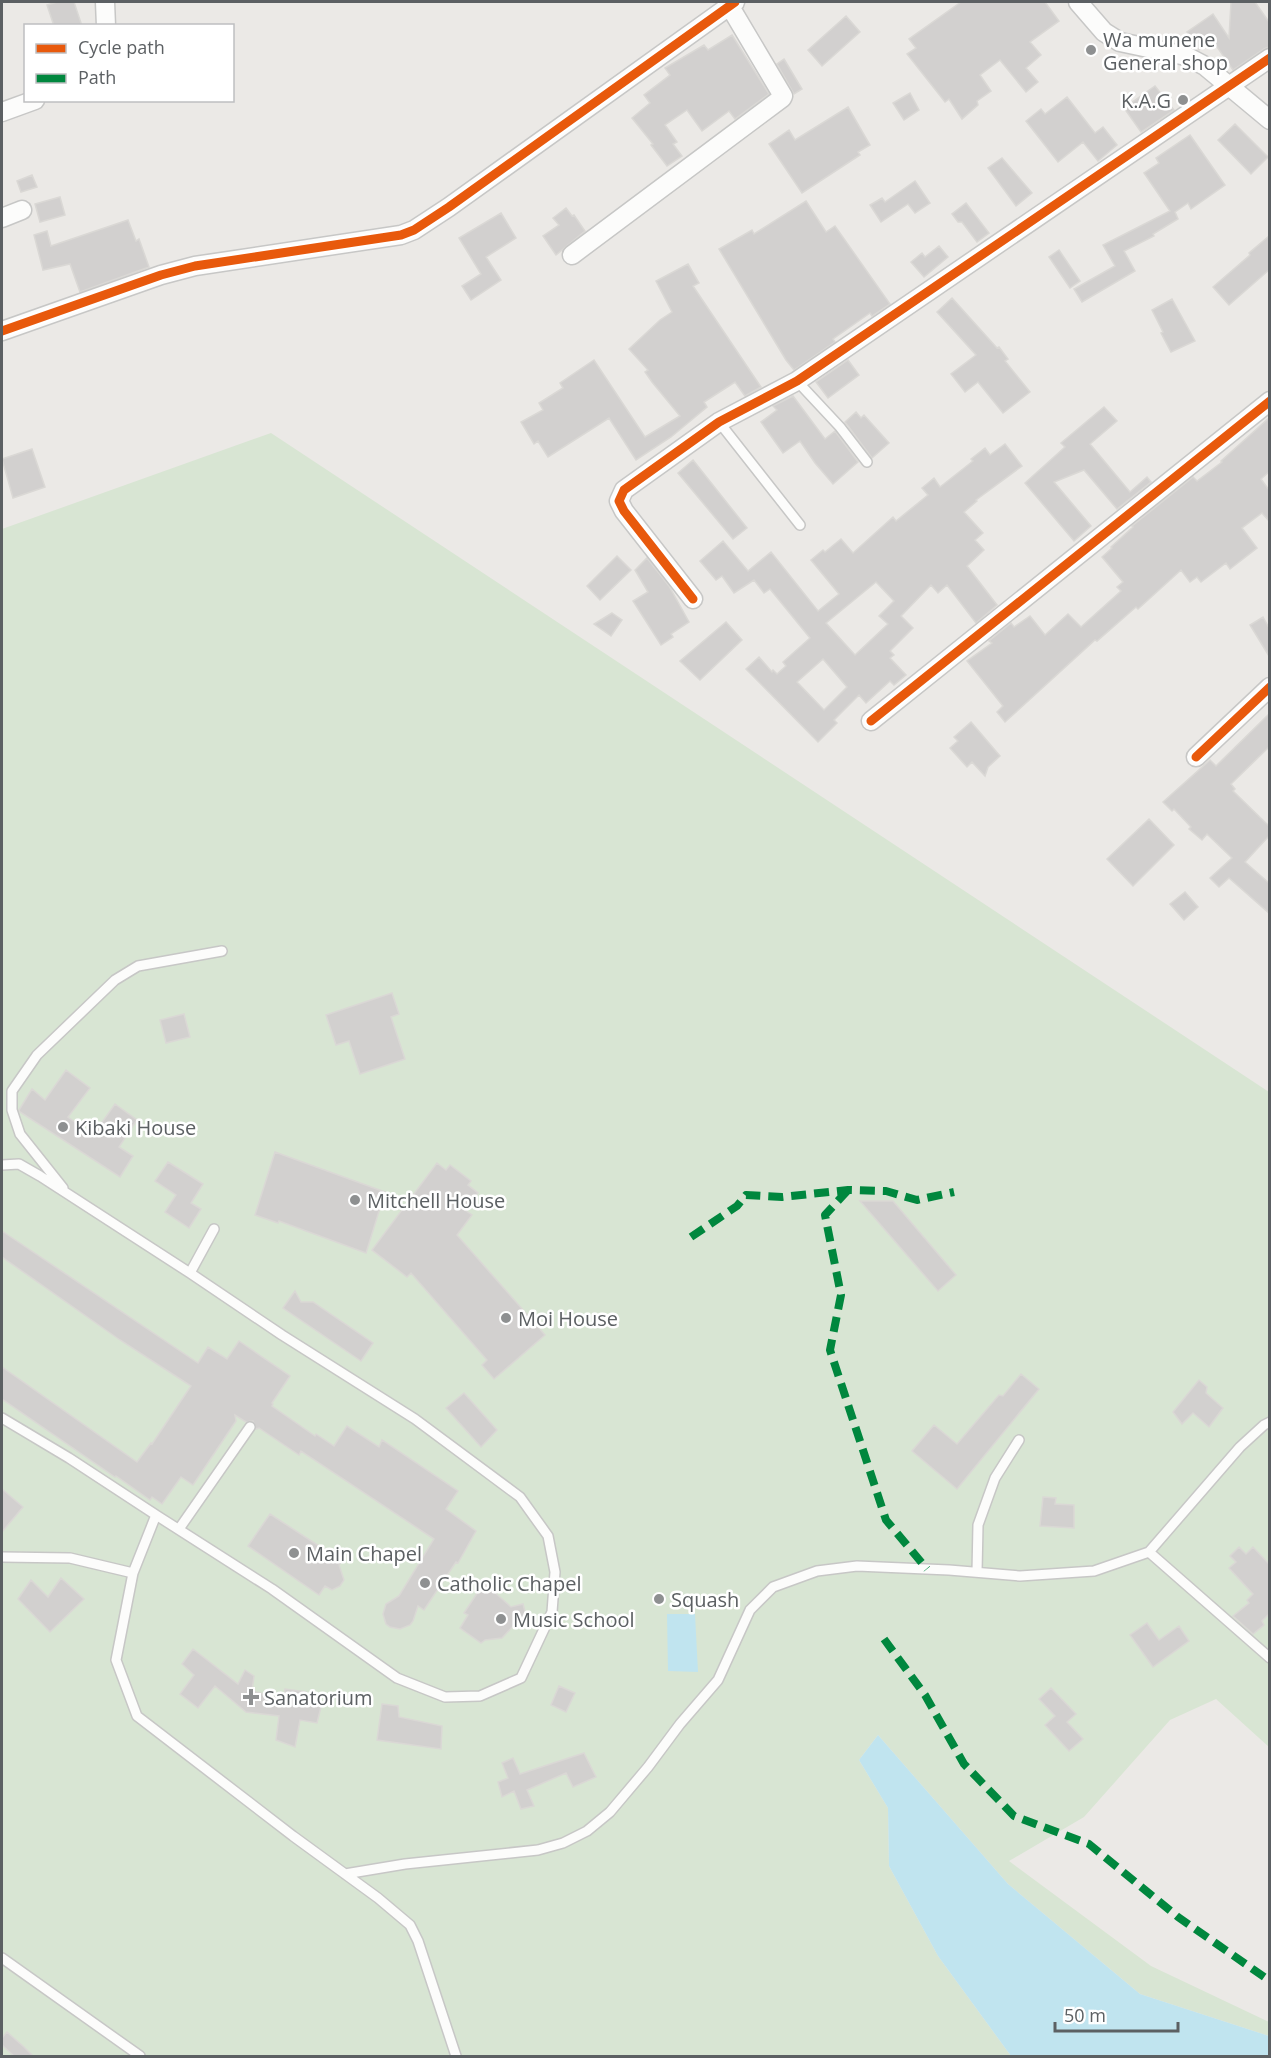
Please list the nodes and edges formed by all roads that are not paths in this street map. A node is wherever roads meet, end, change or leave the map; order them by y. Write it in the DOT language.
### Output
graph roads {
  1 [pos="105,2"];
  2 [pos="1078,2"];
  3 [pos="732,3"];
  4 [pos="106,24"];
  5 [pos="1269,58"];
  6 [pos="1229,86"];
  7 [pos="30,102"];
  8 [pos="2,112"];
  9 [pos="1269,120"];
  10 [pos="22,210"];
  11 [pos="2,218"];
  12 [pos="572,255"];
  13 [pos="2,332"];
  14 [pos="797,381"];
  15 [pos="1269,401"];
  16 [pos="719,422"];
  17 [pos="867,462"];
  18 [pos="800,525"];
  19 [pos="693,599"];
  20 [pos="1269,687"];
  21 [pos="871,721"];
  22 [pos="1196,757"];
  23 [pos="222,951"];
  24 [pos="2,1165"];
  25 [pos="70,1196"];
  26 [pos="214,1229"];
  27 [pos="190,1273"];
  28 [pos="2,1418"];
  29 [pos="1269,1422"];
  30 [pos="250,1428"];
  31 [pos="1019,1440"];
  32 [pos="156,1515"];
  33 [pos="179,1529"];
  34 [pos="1149,1552"];
  35 [pos="2,1557"];
  36 [pos="977,1572"];
  37 [pos="133,1573"];
  38 [pos="1269,1658"];
  39 [pos="345,1874"];
  40 [pos="2,1958"];
  41 [pos="140,2056"];
  42 [pos="456,2056"];
  1 -- 4 [label="street"];
  2 -- 6 [label="street"];
  3 -- 12 [label="street"];
  3 -- 13 [label="street"];
  5 -- 6 [label="street"];
  6 -- 9 [label="street"];
  6 -- 14 [label="street"];
  7 -- 8 [label="street"];
  10 -- 11 [label="street"];
  14 -- 16 [label="street"];
  14 -- 17 [label="lane"];
  15 -- 21 [label="street"];
  16 -- 18 [label="lane"];
  16 -- 19 [label="street"];
  20 -- 22 [label="street"];
  23 -- 25 [label="lane"];
  24 -- 25 [label="lane"];
  25 -- 27 [label="lane"];
  26 -- 27 [label="lane"];
  27 -- 33 [label="lane"];
  28 -- 32 [label="lane"];
  29 -- 34 [label="lane"];
  30 -- 33 [label="lane"];
  31 -- 36 [label="lane"];
  32 -- 33 [label="lane"];
  32 -- 37 [label="lane"];
  34 -- 36 [label="lane"];
  34 -- 38 [label="lane"];
  35 -- 37 [label="lane"];
  36 -- 39 [label="lane"];
  37 -- 39 [label="lane"];
  39 -- 42 [label="lane"];
  40 -- 41 [label="lane"];
}
